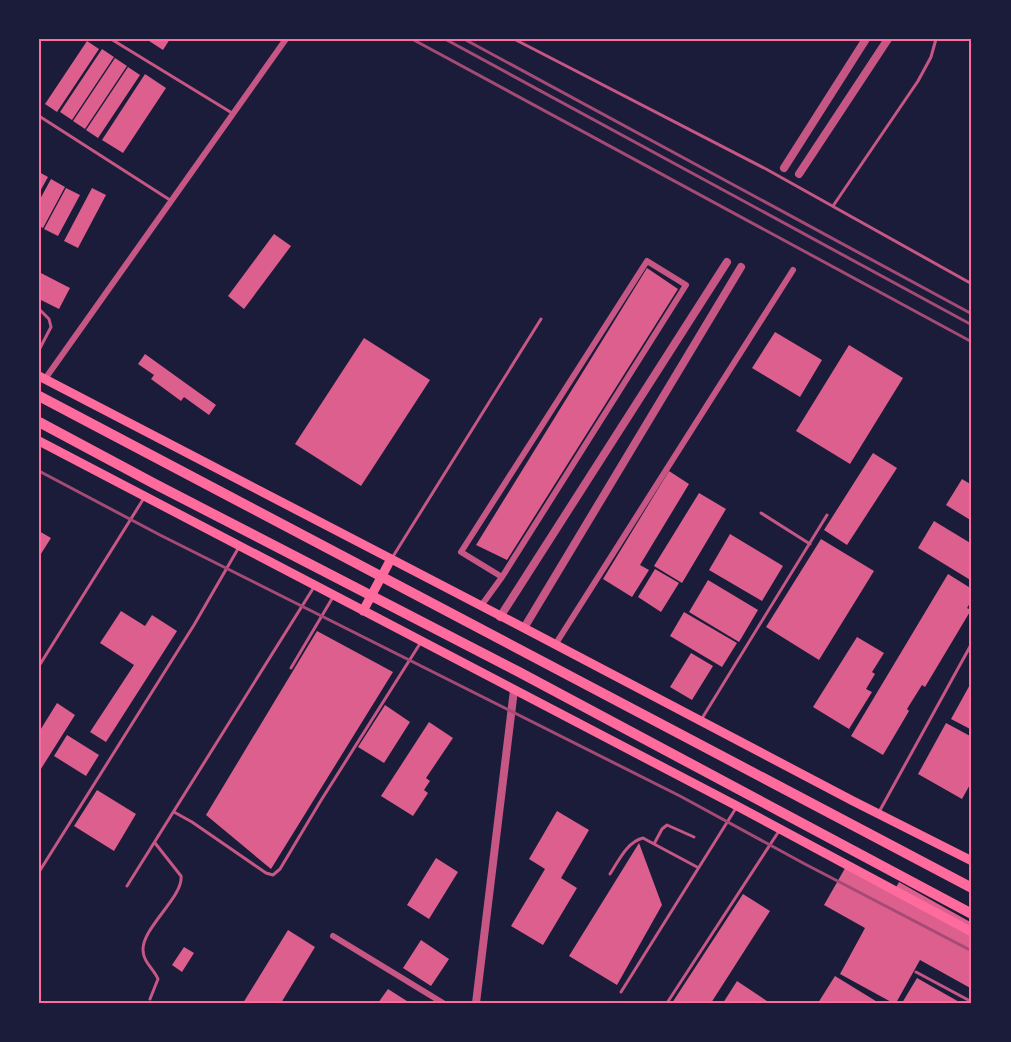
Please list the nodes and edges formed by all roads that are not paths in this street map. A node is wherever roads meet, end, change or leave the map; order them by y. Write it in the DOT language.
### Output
graph roads {
  1 [pos="111,39"];
  2 [pos="286,39"];
  3 [pos="514,39"];
  4 [pos="866,39"];
  5 [pos="888,39"];
  6 [pos="936,39"];
  7 [pos="233,114"];
  8 [pos="39,116"];
  9 [pos="784,168"];
  10 [pos="799,174"];
  11 [pos="172,201"];
  12 [pos="833,206"];
  13 [pos="727,262"];
  14 [pos="741,267"];
  15 [pos="793,270"];
  16 [pos="972,284"];
  17 [pos="39,309"];
  18 [pos="541,319"];
  19 [pos="39,350"];
  20 [pos="42,378"];
  21 [pos="39,396"];
  22 [pos="39,422"];
  23 [pos="39,441"];
  24 [pos="145,496"];
  25 [pos="761,513"];
  26 [pos="827,515"];
  27 [pos="810,544"];
  28 [pos="240,546"];
  29 [pos="391,559"];
  30 [pos="502,577"];
  31 [pos="315,586"];
  32 [pos="334,596"];
  33 [pos="481,606"];
  34 [pos="363,611"];
  35 [pos="500,616"];
  36 [pos="524,628"];
  37 [pos="422,642"];
  38 [pos="972,643"];
  39 [pos="555,645"];
  40 [pos="39,666"];
  41 [pos="291,668"];
  42 [pos="514,690"];
  43 [pos="700,721"];
  44 [pos="736,806"];
  45 [pos="174,812"];
  46 [pos="878,814"];
  47 [pos="779,830"];
  48 [pos="694,837"];
  49 [pos="155,843"];
  50 [pos="654,844"];
  51 [pos="972,861"];
  52 [pos="697,867"];
  53 [pos="39,872"];
  54 [pos="610,874"];
  55 [pos="127,886"];
  56 [pos="972,888"];
  57 [pos="972,914"];
  58 [pos="972,932"];
  59 [pos="333,936"];
  60 [pos="916,972"];
  61 [pos="621,992"];
  62 [pos="150,999"];
  63 [pos="972,1002"];
  64 [pos="443,1003"];
  65 [pos="476,1003"];
  66 [pos="667,1003"];
  1 -- 7 [label="lane"];
  2 -- 7 [label="street"];
  3 -- 12 [label="lane"];
  4 -- 9 [label="street"];
  5 -- 10 [label="street"];
  6 -- 12 [label="lane"];
  7 -- 11 [label="street"];
  8 -- 11 [label="lane"];
  11 -- 20 [label="street"];
  12 -- 16 [label="lane"];
  13 -- 35 [label="street"];
  14 -- 36 [label="street"];
  15 -- 39 [label="street"];
  17 -- 19 [label="lane"];
  18 -- 29 [label="lane"];
  20 -- 29 [label="main road"];
  21 -- 56 [label="highway"];
  22 -- 57 [label="highway"];
  23 -- 24 [label="main road"];
  24 -- 28 [label="main road"];
  24 -- 40 [label="lane"];
  25 -- 27 [label="lane"];
  26 -- 27 [label="lane"];
  27 -- 43 [label="lane"];
  28 -- 31 [label="main road"];
  28 -- 53 [label="lane"];
  29 -- 33 [label="main road"];
  29 -- 34 [label="main road"];
  30 -- 30 [label="street"];
  30 -- 33 [label="street"];
  31 -- 32 [label="main road"];
  31 -- 45 [label="lane"];
  32 -- 34 [label="main road"];
  32 -- 41 [label="lane"];
  33 -- 35 [label="main road"];
  34 -- 37 [label="main road"];
  35 -- 36 [label="main road"];
  36 -- 39 [label="main road"];
  37 -- 42 [label="main road"];
  37 -- 45 [label="lane"];
  38 -- 46 [label="lane"];
  39 -- 43 [label="main road"];
  42 -- 44 [label="main road"];
  42 -- 65 [label="street"];
  43 -- 46 [label="main road"];
  44 -- 47 [label="main road"];
  44 -- 52 [label="lane"];
  45 -- 49 [label="lane"];
  46 -- 51 [label="main road"];
  47 -- 58 [label="main road"];
  47 -- 66 [label="lane"];
  48 -- 50 [label="lane"];
  49 -- 55 [label="lane"];
  49 -- 62 [label="lane"];
  50 -- 52 [label="lane"];
  50 -- 54 [label="lane"];
  52 -- 61 [label="lane"];
  59 -- 64 [label="street"];
  60 -- 63 [label="lane"];
}
